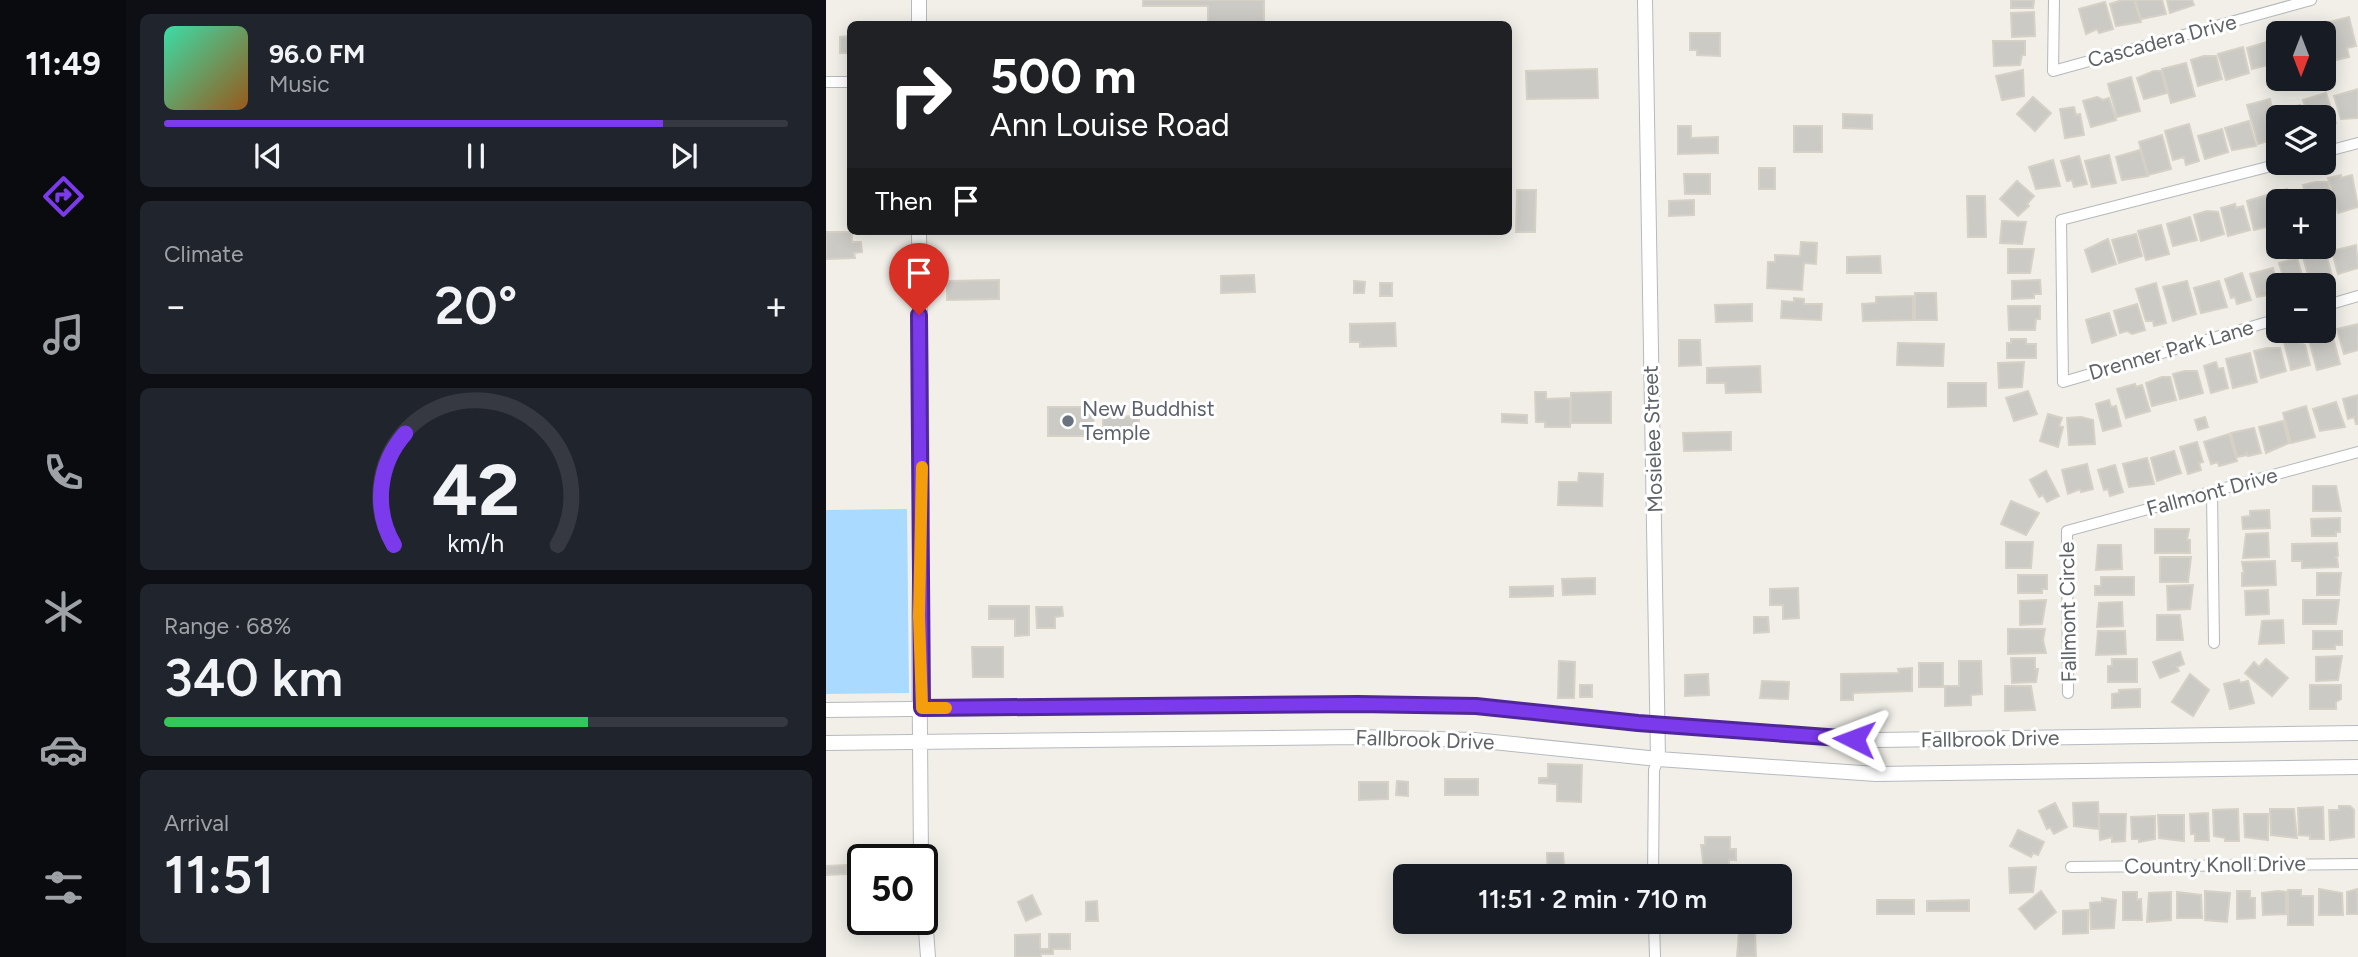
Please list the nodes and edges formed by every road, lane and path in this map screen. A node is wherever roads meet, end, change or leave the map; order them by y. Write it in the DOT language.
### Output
graph roads {
  1 [pos="919,0"];
  2 [pos="1645,0"];
  3 [pos="2054,0"];
  4 [pos="2311,0"];
  5 [pos="919,21"];
  6 [pos="826,82"];
  7 [pos="847,82"];
  8 [pos="2358,143"];
  9 [pos="2336,149"];
  10 [pos="2266,167"];
  11 [pos="919,235"];
  12 [pos="2358,296"];
  13 [pos="2336,302"];
  14 [pos="2266,323"];
  15 [pos="2358,452"];
  16 [pos="2212,492"];
  17 [pos="2067,531"];
  18 [pos="2214,643"];
  19 [pos="2068,694"];
  20 [pos="922,708"];
  21 [pos="826,710"];
  22 [pos="1658,725"];
  23 [pos="2358,733"];
  24 [pos="826,743"];
  25 [pos="921,743"];
  26 [pos="1658,759"];
  27 [pos="2358,767"];
  28 [pos="921,844"];
  29 [pos="1653,864"];
  30 [pos="2358,864"];
  31 [pos="2071,867"];
  32 [pos="1654,934"];
  33 [pos="926,935"];
  34 [pos="928,957"];
  35 [pos="1655,957"];
  1 -- 5 [label="main road"];
  2 -- 22 [label="main road, Mosielee Street"];
  3 -- 4 [label="street, Cascadera Drive"];
  6 -- 7 [label="street"];
  8 -- 9 [label="street"];
  10 -- 14 [label="street, Drenner Park Lane"];
  11 -- 20 [label="main road"];
  12 -- 13 [label="street"];
  15 -- 16 [label="street, Fallmont Drive"];
  16 -- 17 [label="street, Fallmont Drive"];
  16 -- 18 [label="street"];
  17 -- 19 [label="street, Fallmont Circle"];
  20 -- 21 [label="main road, Fallbrook Drive"];
  20 -- 22 [label="main road, Fallbrook Drive"];
  20 -- 25 [label="main road"];
  22 -- 23 [label="main road, Fallbrook Drive"];
  22 -- 26 [label="main road, Mosielee Street"];
  24 -- 25 [label="main road, Fallbrook Drive"];
  25 -- 26 [label="main road, Fallbrook Drive"];
  25 -- 28 [label="main road"];
  26 -- 27 [label="main road, Fallbrook Drive"];
  26 -- 29 [label="street, Mosielee Street"];
  30 -- 31 [label="street, Country Knoll Drive"];
  32 -- 35 [label="street"];
  33 -- 34 [label="main road"];
}
